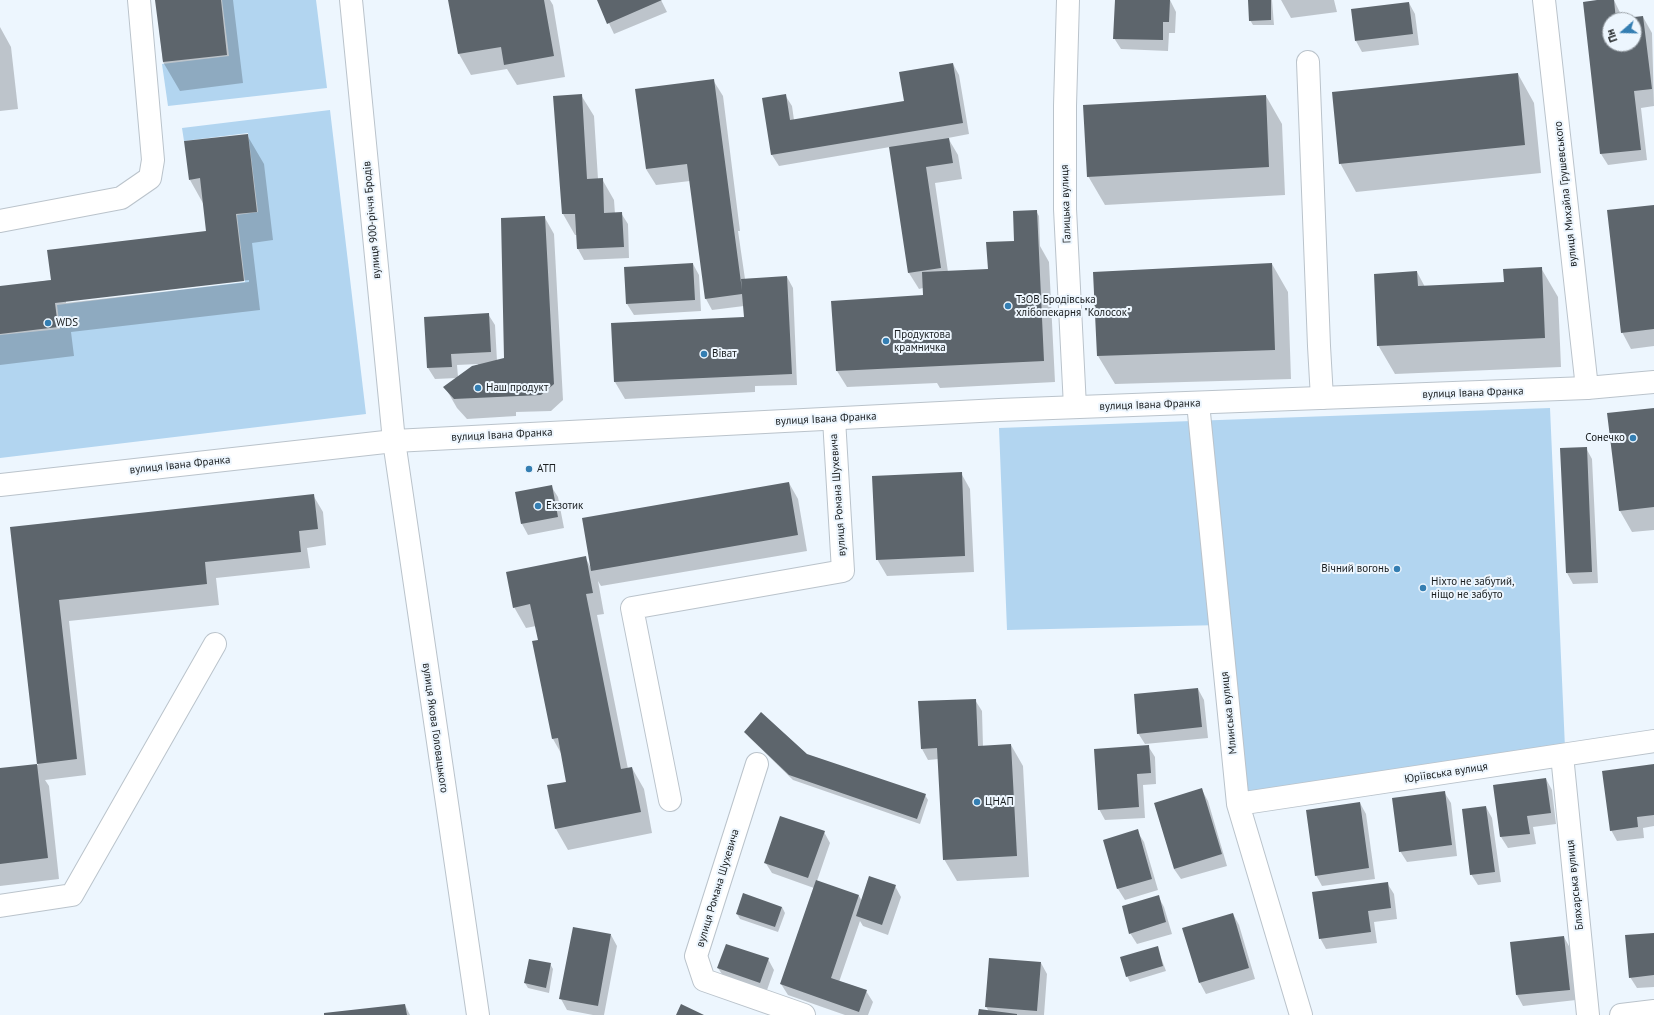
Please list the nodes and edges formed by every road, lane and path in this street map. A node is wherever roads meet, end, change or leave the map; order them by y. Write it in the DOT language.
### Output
graph roads {
  1 [pos="139,0"];
  2 [pos="351,0"];
  3 [pos="1068,0"];
  4 [pos="1544,0"];
  5 [pos="1308,62"];
  6 [pos="0,221"];
  7 [pos="1654,382"];
  8 [pos="1587,388"];
  9 [pos="1322,398"];
  10 [pos="1198,403"];
  11 [pos="1075,407"];
  12 [pos="834,419"];
  13 [pos="394,441"];
  14 [pos="0,486"];
  15 [pos="214,644"];
  16 [pos="1654,741"];
  17 [pos="1562,755"];
  18 [pos="757,764"];
  19 [pos="670,800"];
  20 [pos="1238,804"];
  21 [pos="0,906"];
  22 [pos="1654,1012"];
  23 [pos="478,1015"];
  24 [pos="804,1015"];
  25 [pos="1301,1015"];
  26 [pos="1588,1015"];
  27 [pos="1621,1015"];
  1 -- 6 [label="street"];
  2 -- 13 [label="street, вулиця 900-річчя Бродів"];
  3 -- 11 [label="street, Галицька вулиця"];
  4 -- 8 [label="street, вулиця Михайла Грушевського"];
  5 -- 9 [label="street"];
  7 -- 8 [label="street, вулиця Івана Франка"];
  8 -- 9 [label="street, вулиця Івана Франка"];
  9 -- 10 [label="street, вулиця Івана Франка"];
  10 -- 11 [label="street, вулиця Івана Франка"];
  10 -- 20 [label="street, Млинська вулиця"];
  11 -- 12 [label="street, вулиця Івана Франка"];
  12 -- 13 [label="street, вулиця Івана Франка"];
  12 -- 19 [label="street, вулиця Романа Шухевича"];
  13 -- 14 [label="street, вулиця Івана Франка"];
  13 -- 23 [label="street, вулиця Якова Головацького"];
  15 -- 21 [label="street"];
  16 -- 17 [label="street, Юріївська вулиця"];
  17 -- 20 [label="street, Юріївська вулиця"];
  17 -- 26 [label="street, Бляхарська вулиця"];
  18 -- 24 [label="street, вулиця Романа Шухевича"];
  20 -- 25 [label="street, Млинська вулиця"];
  22 -- 27 [label="street"];
}
